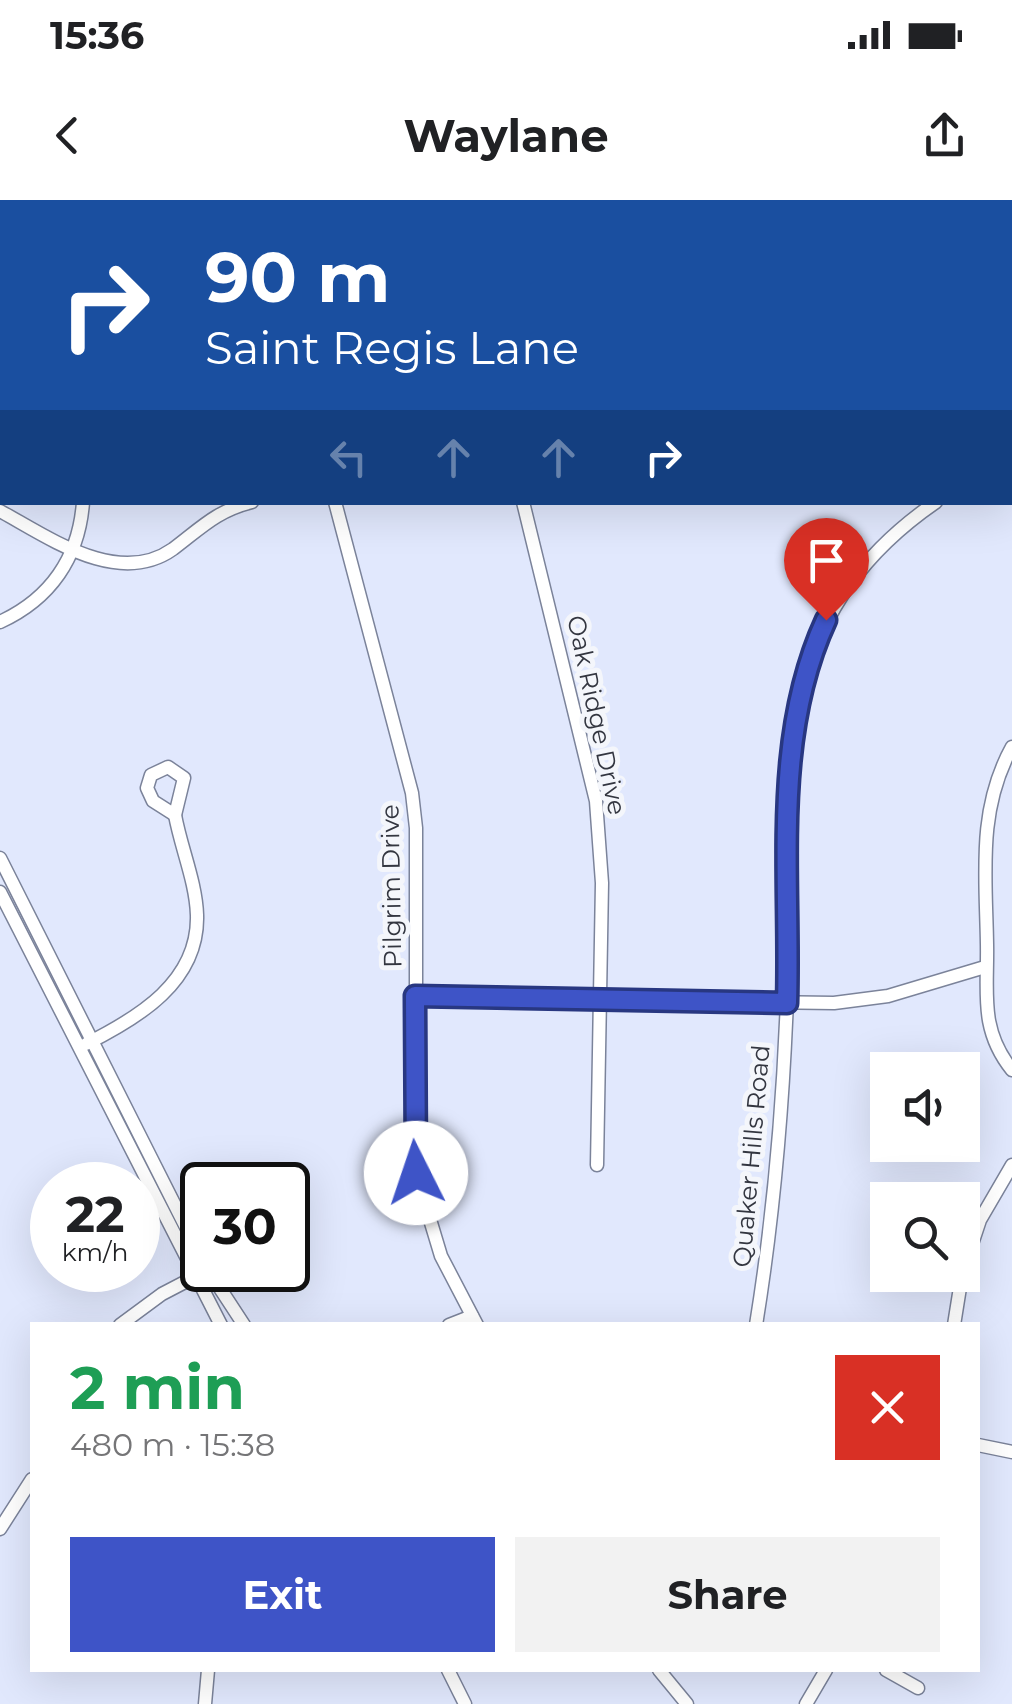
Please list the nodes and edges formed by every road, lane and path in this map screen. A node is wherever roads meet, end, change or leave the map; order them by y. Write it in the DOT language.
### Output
graph roads {
  1 [pos="82,505"];
  2 [pos="243,505"];
  3 [pos="336,505"];
  4 [pos="524,505"];
  5 [pos="932,505"];
  6 [pos="0,511"];
  7 [pos="74,550"];
  8 [pos="0,622"];
  9 [pos="1012,747"];
  10 [pos="176,815"];
  11 [pos="0,858"];
  12 [pos="0,892"];
  13 [pos="986,967"];
  14 [pos="415,996"];
  15 [pos="600,1001"];
  16 [pos="787,1003"];
  17 [pos="93,1040"];
  18 [pos="79,1047"];
  19 [pos="1012,1070"];
  20 [pos="597,1165"];
  21 [pos="1012,1165"];
  22 [pos="180,1215"];
  23 [pos="980,1220"];
  24 [pos="180,1250"];
  25 [pos="180,1285"];
  26 [pos="202,1292"];
  27 [pos="222,1292"];
  28 [pos="959,1292"];
  29 [pos="474,1320"];
  30 [pos="124,1322"];
  31 [pos="220,1322"];
  32 [pos="242,1322"];
  33 [pos="756,1322"];
  34 [pos="954,1322"];
  35 [pos="980,1445"];
  36 [pos="1012,1452"];
  37 [pos="30,1483"];
  38 [pos="0,1529"];
  39 [pos="208,1672"];
  40 [pos="449,1672"];
  41 [pos="661,1672"];
  42 [pos="825,1672"];
  43 [pos="890,1672"];
  44 [pos="918,1688"];
  45 [pos="205,1704"];
  46 [pos="465,1704"];
  47 [pos="687,1704"];
  48 [pos="806,1704"];
  1 -- 7 [label="street"];
  2 -- 7 [label="street"];
  3 -- 14 [label="street, Pilgrim Drive"];
  4 -- 15 [label="street, Oak Ridge Drive"];
  5 -- 16 [label="street, Quaker Hills Road"];
  6 -- 7 [label="street"];
  7 -- 8 [label="street"];
  9 -- 13 [label="street"];
  10 -- 17 [label="street"];
  11 -- 17 [label="street"];
  12 -- 18 [label="street"];
  13 -- 16 [label="street"];
  13 -- 19 [label="street"];
  14 -- 15 [label="street"];
  14 -- 29 [label="street, Pilgrim Drive"];
  15 -- 16 [label="street"];
  15 -- 20 [label="street, Oak Ridge Drive"];
  16 -- 33 [label="street, Quaker Hills Road"];
  17 -- 18 [label="street"];
  17 -- 22 [label="street"];
  18 -- 24 [label="street"];
  21 -- 23 [label="street"];
  25 -- 30 [label="street"];
  26 -- 31 [label="street"];
  27 -- 32 [label="street"];
  28 -- 34 [label="street"];
  35 -- 36 [label="street"];
  37 -- 38 [label="street"];
  39 -- 45 [label="street"];
  40 -- 46 [label="street"];
  41 -- 47 [label="street"];
  42 -- 48 [label="street"];
  43 -- 44 [label="street"];
}
